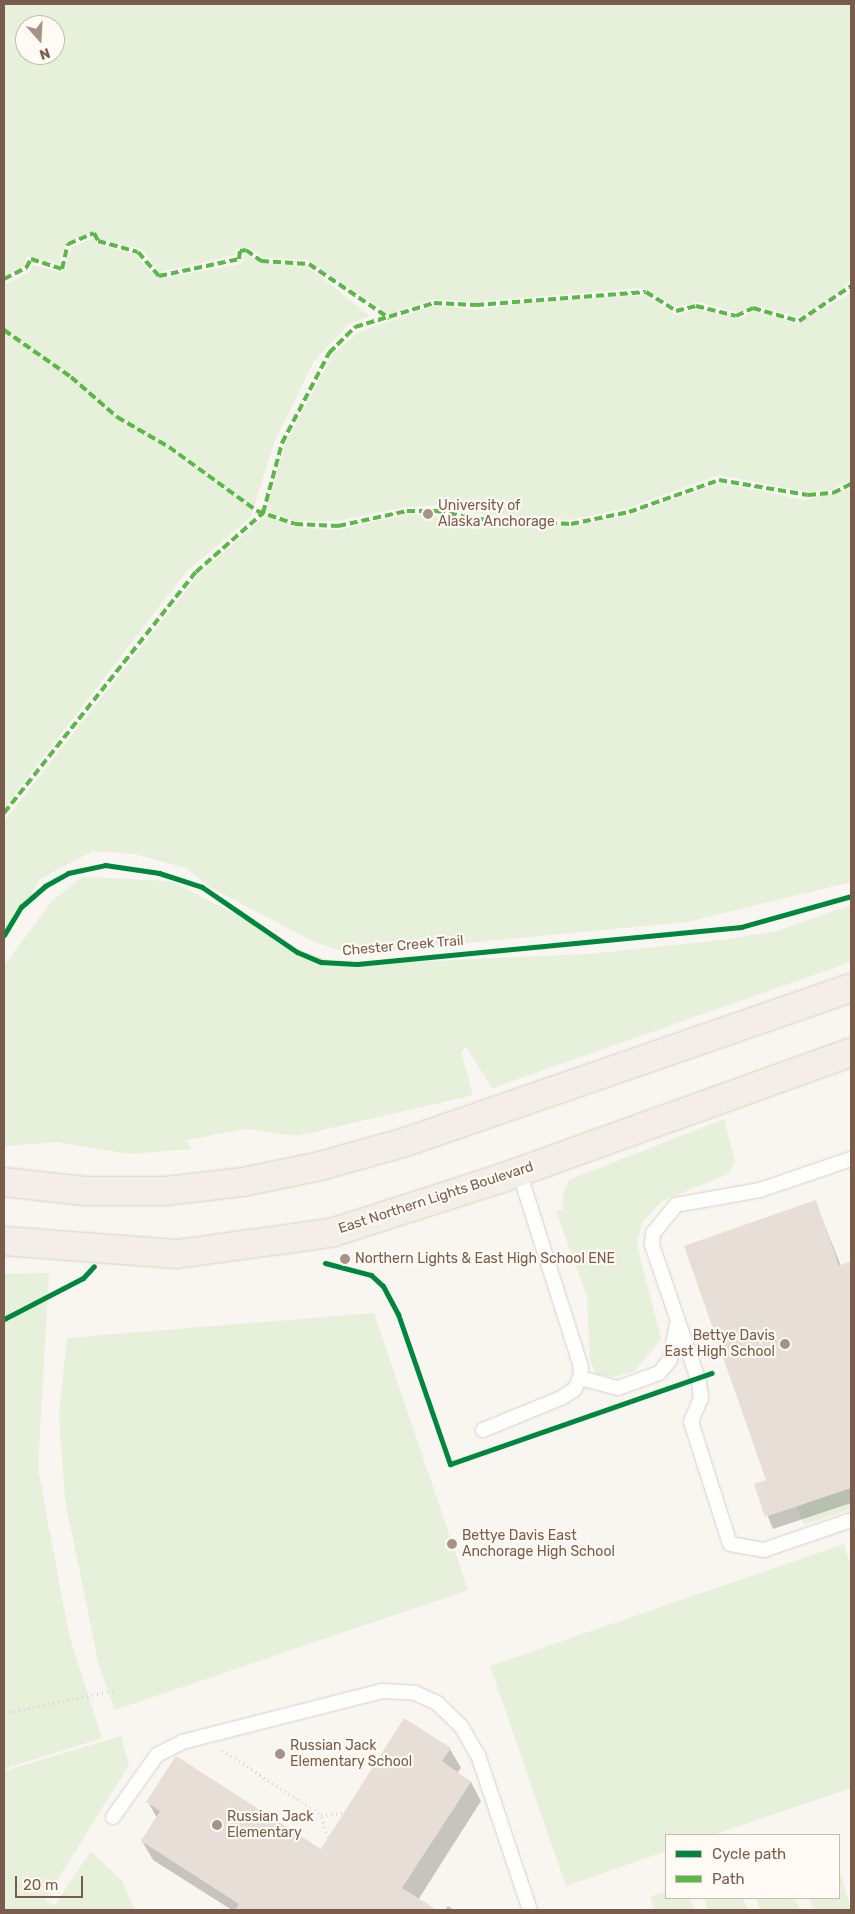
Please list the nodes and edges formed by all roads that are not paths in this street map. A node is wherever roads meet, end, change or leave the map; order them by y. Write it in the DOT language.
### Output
graph roads {
  1 [pos="851,988"];
  2 [pos="851,1052"];
  3 [pos="851,1159"];
  4 [pos="519,1172"];
  5 [pos="4,1182"];
  6 [pos="4,1241"];
  7 [pos="677,1321"];
  8 [pos="580,1378"];
  9 [pos="483,1430"];
  10 [pos="851,1520"];
  11 [pos="113,1817"];
  12 [pos="530,1910"];
  1 -- 5 [label="main road"];
  2 -- 4 [label="main road, East Northern Lights Boulevard"];
  3 -- 7 [label="lane"];
  4 -- 6 [label="main road, East Northern Lights Boulevard"];
  4 -- 8 [label="lane"];
  7 -- 8 [label="lane"];
  7 -- 10 [label="lane"];
  8 -- 9 [label="lane"];
  11 -- 12 [label="lane"];
}
